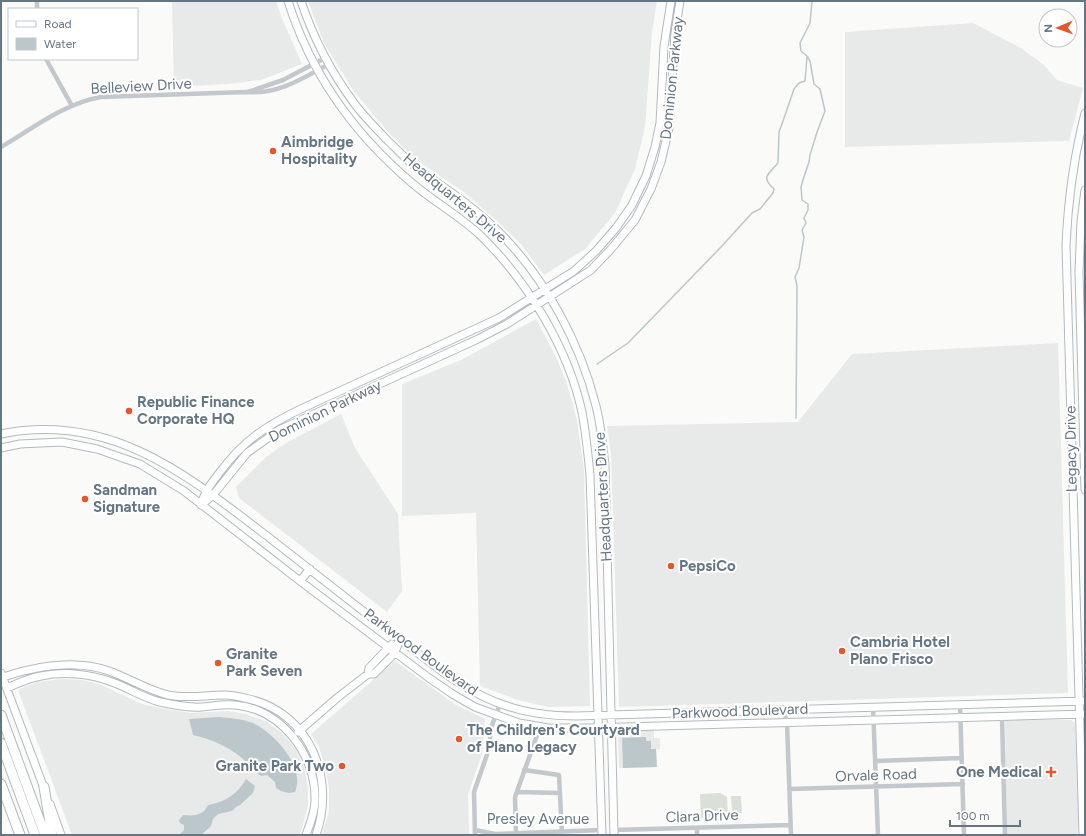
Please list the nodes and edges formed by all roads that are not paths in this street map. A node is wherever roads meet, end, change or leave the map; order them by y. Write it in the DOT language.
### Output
graph roads {
  1 [pos="288,1"];
  2 [pos="302,1"];
  3 [pos="671,1"];
  4 [pos="680,1"];
  5 [pos="47,60"];
  6 [pos="327,61"];
  7 [pos="314,64"];
  8 [pos="318,70"];
  9 [pos="246,92"];
  10 [pos="662,94"];
  11 [pos="672,95"];
  12 [pos="72,106"];
  13 [pos="1085,113"];
  14 [pos="1,147"];
  15 [pos="416,167"];
  16 [pos="407,179"];
  17 [pos="1085,190"];
  18 [pos="544,289"];
  19 [pos="531,297"];
  20 [pos="549,297"];
  21 [pos="536,305"];
  22 [pos="1081,326"];
  23 [pos="1085,334"];
  24 [pos="438,347"];
  25 [pos="442,356"];
  26 [pos="1085,371"];
  27 [pos="1082,380"];
  28 [pos="17,431"];
  29 [pos="258,433"];
  30 [pos="1,434"];
  31 [pos="97,436"];
  32 [pos="263,441"];
  33 [pos="20,444"];
  34 [pos="1,448"];
  35 [pos="94,448"];
  36 [pos="206,489"];
  37 [pos="1085,490"];
  38 [pos="213,495"];
  39 [pos="201,505"];
  40 [pos="310,569"];
  41 [pos="300,581"];
  42 [pos="400,639"];
  43 [pos="388,647"];
  44 [pos="395,652"];
  45 [pos="75,665"];
  46 [pos="74,674"];
  47 [pos="368,674"];
  48 [pos="2,675"];
  49 [pos="7,688"];
  50 [pos="179,697"];
  51 [pos="1082,701"];
  52 [pos="500,704"];
  53 [pos="960,704"];
  54 [pos="177,705"];
  55 [pos="873,707"];
  56 [pos="788,710"];
  57 [pos="708,712"];
  58 [pos="1082,714"];
  59 [pos="1,715"];
  60 [pos="495,715"];
  61 [pos="611,715"];
  62 [pos="598,716"];
  63 [pos="1002,717"];
  64 [pos="960,718"];
  65 [pos="873,721"];
  66 [pos="787,723"];
  67 [pos="709,725"];
  68 [pos="540,727"];
  69 [pos="599,728"];
  70 [pos="611,728"];
  71 [pos="301,730"];
  72 [pos="293,736"];
  73 [pos="1,743"];
  74 [pos="962,758"];
  75 [pos="875,760"];
  76 [pos="524,770"];
  77 [pos="1,784"];
  78 [pos="962,784"];
  79 [pos="876,786"];
  80 [pos="44,787"];
  81 [pos="789,789"];
  82 [pos="517,792"];
  83 [pos="560,793"];
  84 [pos="315,802"];
  85 [pos="324,802"];
  86 [pos="1083,806"];
  87 [pos="790,825"];
  88 [pos="697,828"];
  89 [pos="475,832"];
  90 [pos="562,833"];
  91 [pos="602,833"];
  92 [pos="614,833"];
  93 [pos="516,834"];
  94 [pos="20,835"];
  95 [pos="35,835"];
  96 [pos="45,835"];
  97 [pos="52,835"];
  98 [pos="61,835"];
  99 [pos="306,835"];
  100 [pos="316,835"];
  101 [pos="697,835"];
  102 [pos="791,835"];
  103 [pos="878,835"];
  104 [pos="964,835"];
  105 [pos="1005,835"];
  106 [pos="1083,835"];
  1 -- 7 [label="main road, Headquarters Drive"];
  2 -- 6 [label="main road, Headquarters Drive"];
  3 -- 10 [label="main road, Dominion Parkway"];
  4 -- 11 [label="main road, Dominion Parkway"];
  5 -- 12 [label="street"];
  6 -- 7 [label="street, Belleview Drive"];
  6 -- 8 [label="street, Belleview Drive"];
  6 -- 15 [label="main road, Headquarters Drive"];
  7 -- 8 [label="main road, Headquarters Drive"];
  7 -- 9 [label="street, Belleview Drive"];
  8 -- 9 [label="street, Belleview Drive"];
  8 -- 16 [label="main road, Headquarters Drive"];
  9 -- 12 [label="street, Belleview Drive"];
  10 -- 11 [label="main road"];
  10 -- 18 [label="main road, Dominion Parkway"];
  11 -- 20 [label="main road, Dominion Parkway"];
  12 -- 14 [label="street, Belleview Drive"];
  13 -- 51 [label="main road, Legacy Drive"];
  15 -- 16 [label="main road"];
  15 -- 18 [label="main road, Headquarters Drive"];
  16 -- 19 [label="main road, Headquarters Drive"];
  17 -- 22 [label="main road, Legacy Drive"];
  18 -- 19 [label="main road, Dominion Parkway"];
  18 -- 20 [label="main road, Headquarters Drive"];
  19 -- 21 [label="main road, Headquarters Drive"];
  19 -- 24 [label="main road, Dominion Parkway"];
  20 -- 21 [label="main road, Dominion Parkway"];
  20 -- 61 [label="main road, Headquarters Drive"];
  21 -- 25 [label="main road, Dominion Parkway"];
  21 -- 62 [label="main road, Headquarters Drive"];
  22 -- 23 [label="main road"];
  22 -- 27 [label="main road, Legacy Drive"];
  24 -- 25 [label="main road"];
  24 -- 29 [label="main road, Dominion Parkway"];
  25 -- 32 [label="main road, Dominion Parkway"];
  26 -- 27 [label="main road"];
  27 -- 37 [label="main road, Legacy Drive"];
  28 -- 30 [label="main road, Parkwood Boulevard"];
  28 -- 31 [label="main road, Parkwood Boulevard"];
  28 -- 33 [label="main road"];
  29 -- 32 [label="main road"];
  29 -- 36 [label="main road, Dominion Parkway"];
  31 -- 35 [label="main road"];
  31 -- 36 [label="main road, Parkwood Boulevard"];
  32 -- 38 [label="main road, Dominion Parkway"];
  33 -- 34 [label="main road, Parkwood Boulevard"];
  33 -- 35 [label="main road, Parkwood Boulevard"];
  35 -- 39 [label="main road, Parkwood Boulevard"];
  36 -- 38 [label="main road, Parkwood Boulevard"];
  36 -- 39 [label="main road, Dominion Parkway"];
  38 -- 39 [label="main road, Dominion Parkway"];
  38 -- 40 [label="main road, Parkwood Boulevard"];
  39 -- 41 [label="main road, Parkwood Boulevard"];
  40 -- 41 [label="main road"];
  40 -- 42 [label="main road, Parkwood Boulevard"];
  41 -- 43 [label="main road, Parkwood Boulevard"];
  42 -- 43 [label="main road"];
  42 -- 44 [label="main road"];
  42 -- 52 [label="main road, Parkwood Boulevard"];
  43 -- 44 [label="main road, Parkwood Boulevard"];
  43 -- 47 [label="main road"];
  44 -- 47 [label="main road"];
  44 -- 60 [label="main road, Parkwood Boulevard"];
  45 -- 46 [label="main road"];
  45 -- 48 [label="main road"];
  45 -- 50 [label="main road"];
  46 -- 49 [label="main road"];
  46 -- 54 [label="main road"];
  47 -- 71 [label="main road"];
  48 -- 49 [label="main road"];
  49 -- 80 [label="main road"];
  50 -- 54 [label="main road"];
  50 -- 71 [label="main road"];
  51 -- 53 [label="main road, Parkwood Boulevard"];
  51 -- 58 [label="main road, Legacy Drive"];
  52 -- 60 [label="street"];
  52 -- 62 [label="main road, Parkwood Boulevard"];
  53 -- 55 [label="main road, Parkwood Boulevard"];
  53 -- 64 [label="street"];
  54 -- 72 [label="main road"];
  55 -- 56 [label="main road, Parkwood Boulevard"];
  55 -- 65 [label="street"];
  56 -- 57 [label="main road, Parkwood Boulevard"];
  56 -- 66 [label="street"];
  57 -- 61 [label="main road, Parkwood Boulevard"];
  57 -- 67 [label="main road"];
  58 -- 63 [label="main road, Parkwood Boulevard"];
  58 -- 86 [label="main road, Legacy Drive"];
  59 -- 96 [label="highway"];
  60 -- 68 [label="main road, Parkwood Boulevard"];
  60 -- 89 [label="street"];
  61 -- 62 [label="main road, Parkwood Boulevard"];
  61 -- 70 [label="main road, Headquarters Drive"];
  62 -- 69 [label="main road, Headquarters Drive"];
  63 -- 64 [label="main road, Parkwood Boulevard"];
  63 -- 105 [label="street"];
  64 -- 65 [label="main road, Parkwood Boulevard"];
  64 -- 74 [label="street"];
  65 -- 66 [label="main road, Parkwood Boulevard"];
  65 -- 75 [label="street"];
  66 -- 67 [label="main road, Parkwood Boulevard"];
  66 -- 81 [label="street"];
  67 -- 70 [label="main road, Parkwood Boulevard"];
  68 -- 69 [label="main road, Parkwood Boulevard"];
  68 -- 76 [label="street"];
  69 -- 70 [label="main road, Parkwood Boulevard"];
  69 -- 91 [label="main road, Headquarters Drive"];
  70 -- 92 [label="main road, Headquarters Drive"];
  71 -- 72 [label="main road"];
  71 -- 85 [label="main road"];
  72 -- 84 [label="main road"];
  73 -- 95 [label="highway"];
  74 -- 75 [label="street"];
  74 -- 78 [label="street"];
  75 -- 79 [label="street"];
  76 -- 82 [label="street"];
  76 -- 83 [label="street"];
  77 -- 94 [label="highway"];
  78 -- 79 [label="street, Orvale Road"];
  78 -- 104 [label="street"];
  79 -- 81 [label="street, Orvale Road"];
  79 -- 103 [label="street"];
  80 -- 97 [label="highway"];
  80 -- 98 [label="main road"];
  81 -- 87 [label="street"];
  82 -- 83 [label="street"];
  82 -- 93 [label="street"];
  83 -- 90 [label="street"];
  84 -- 85 [label="main road"];
  84 -- 99 [label="main road"];
  85 -- 100 [label="main road"];
  86 -- 106 [label="main road, Legacy Drive"];
  87 -- 88 [label="street, Clara Drive"];
  87 -- 102 [label="street"];
  88 -- 92 [label="street, Clara Drive"];
  88 -- 101 [label="street"];
  89 -- 93 [label="street, Presley Avenue"];
  90 -- 91 [label="street, Presley Avenue"];
  90 -- 93 [label="street, Presley Avenue"];
  91 -- 92 [label="main road"];
}
